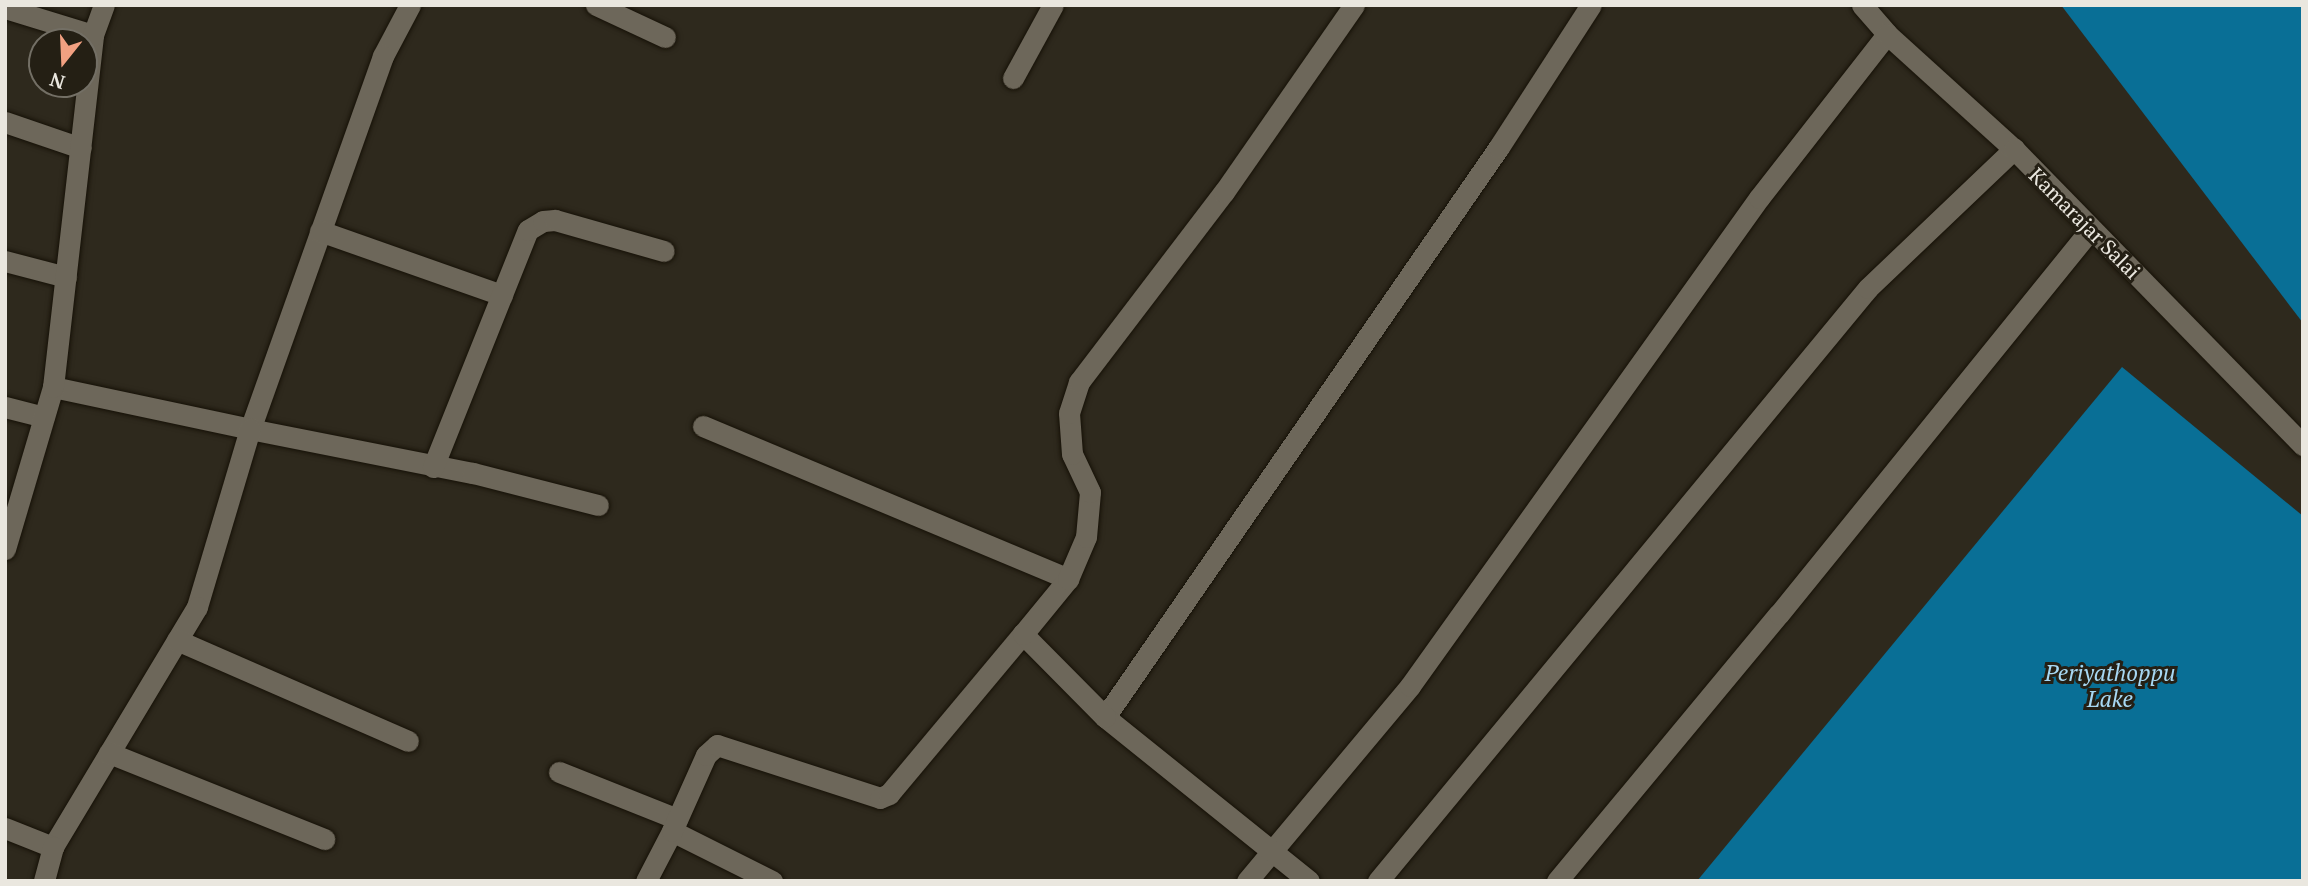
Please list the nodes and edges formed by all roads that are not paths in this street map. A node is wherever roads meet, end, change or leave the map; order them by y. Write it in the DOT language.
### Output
graph roads {
  1 [pos="104,5"];
  2 [pos="410,5"];
  3 [pos="596,5"];
  4 [pos="1053,5"];
  5 [pos="1354,5"];
  6 [pos="1591,5"];
  7 [pos="1862,5"];
  8 [pos="5,8"];
  9 [pos="70,28"];
  10 [pos="96,28"];
  11 [pos="1886,34"];
  12 [pos="665,37"];
  13 [pos="1013,78"];
  14 [pos="86,98"];
  15 [pos="5,122"];
  16 [pos="81,148"];
  17 [pos="2014,149"];
  18 [pos="2091,229"];
  19 [pos="320,231"];
  20 [pos="664,251"];
  21 [pos="5,261"];
  22 [pos="66,277"];
  23 [pos="502,295"];
  24 [pos="53,387"];
  25 [pos="5,407"];
  26 [pos="44,418"];
  27 [pos="704,426"];
  28 [pos="250,429"];
  29 [pos="2303,445"];
  30 [pos="433,467"];
  31 [pos="598,505"];
  32 [pos="5,549"];
  33 [pos="1068,579"];
  34 [pos="1023,635"];
  35 [pos="177,640"];
  36 [pos="1105,717"];
  37 [pos="408,741"];
  38 [pos="109,753"];
  39 [pos="559,772"];
  40 [pos="675,825"];
  41 [pos="5,828"];
  42 [pos="324,839"];
  43 [pos="53,847"];
  44 [pos="1272,850"];
  45 [pos="44,881"];
  46 [pos="646,881"];
  47 [pos="772,881"];
  48 [pos="1247,881"];
  49 [pos="1309,881"];
  50 [pos="1378,881"];
  51 [pos="1557,881"];
  1 -- 10 [label="street"];
  2 -- 19 [label="street"];
  3 -- 12 [label="street"];
  4 -- 13 [label="street"];
  5 -- 33 [label="street"];
  6 -- 36 [label="street"];
  7 -- 11 [label="street, Kamarajar Salai"];
  8 -- 9 [label="street"];
  11 -- 17 [label="street, Kamarajar Salai"];
  11 -- 44 [label="street"];
  14 -- 16 [label="street"];
  15 -- 16 [label="street"];
  16 -- 22 [label="street"];
  17 -- 18 [label="street, Kamarajar Salai"];
  17 -- 50 [label="street"];
  18 -- 29 [label="street, Kamarajar Salai"];
  18 -- 51 [label="street"];
  19 -- 23 [label="street"];
  19 -- 28 [label="street"];
  20 -- 23 [label="street"];
  21 -- 22 [label="street"];
  22 -- 24 [label="street"];
  23 -- 30 [label="street"];
  24 -- 26 [label="street"];
  24 -- 28 [label="street"];
  25 -- 26 [label="street"];
  26 -- 32 [label="street"];
  27 -- 33 [label="street"];
  28 -- 30 [label="street"];
  28 -- 35 [label="street"];
  30 -- 31 [label="street"];
  33 -- 34 [label="street"];
  34 -- 36 [label="street"];
  34 -- 40 [label="street"];
  35 -- 37 [label="street"];
  35 -- 38 [label="street"];
  36 -- 44 [label="street"];
  38 -- 42 [label="street"];
  38 -- 43 [label="street"];
  39 -- 40 [label="street"];
  40 -- 46 [label="street"];
  40 -- 47 [label="street"];
  41 -- 43 [label="street"];
  43 -- 45 [label="street"];
  44 -- 48 [label="street"];
  44 -- 49 [label="street"];
}
